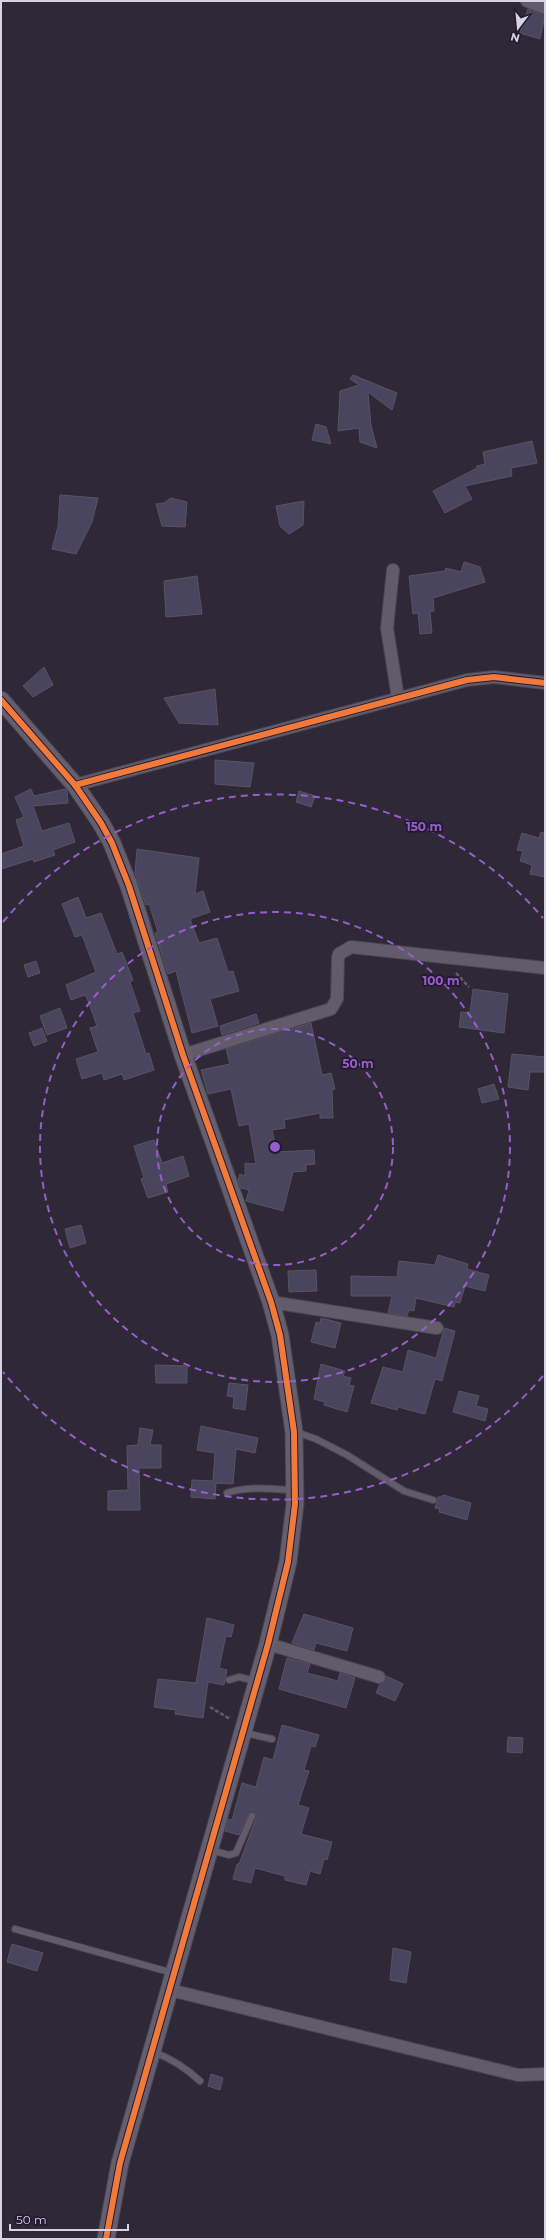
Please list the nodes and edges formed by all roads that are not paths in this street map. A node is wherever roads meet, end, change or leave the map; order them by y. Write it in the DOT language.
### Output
graph roads {
  1 [pos="527,1"];
  2 [pos="545,8"];
  3 [pos="394,570"];
  4 [pos="545,683"];
  5 [pos="398,698"];
  6 [pos="1,700"];
  7 [pos="75,785"];
  8 [pos="545,968"];
  9 [pos="183,1056"];
  10 [pos="270,1302"];
  11 [pos="437,1328"];
  12 [pos="294,1432"];
  13 [pos="295,1490"];
  14 [pos="227,1493"];
  15 [pos="433,1500"];
  16 [pos="268,1644"];
  17 [pos="379,1676"];
  18 [pos="230,1680"];
  19 [pos="258,1681"];
  20 [pos="244,1730"];
  21 [pos="272,1739"];
  22 [pos="252,1816"];
  23 [pos="210,1849"];
  24 [pos="15,1929"];
  25 [pos="175,1974"];
  26 [pos="170,1990"];
  27 [pos="152,2051"];
  28 [pos="545,2074"];
  29 [pos="200,2081"];
  30 [pos="106,2239"];
  1 -- 2 [label="street"];
  3 -- 5 [label="street"];
  4 -- 5 [label="street"];
  5 -- 7 [label="street"];
  6 -- 7 [label="street"];
  7 -- 9 [label="street"];
  8 -- 9 [label="street"];
  9 -- 10 [label="street"];
  10 -- 11 [label="street"];
  10 -- 12 [label="street"];
  12 -- 13 [label="street"];
  12 -- 15 [label="lane"];
  13 -- 14 [label="lane"];
  13 -- 16 [label="street"];
  16 -- 17 [label="street"];
  16 -- 19 [label="street"];
  18 -- 19 [label="lane"];
  19 -- 20 [label="street"];
  20 -- 21 [label="lane"];
  20 -- 23 [label="street"];
  22 -- 23 [label="lane"];
  23 -- 25 [label="street"];
  24 -- 25 [label="lane"];
  25 -- 26 [label="street"];
  26 -- 27 [label="street"];
  26 -- 28 [label="street"];
  27 -- 29 [label="lane"];
  27 -- 30 [label="street"];
}
